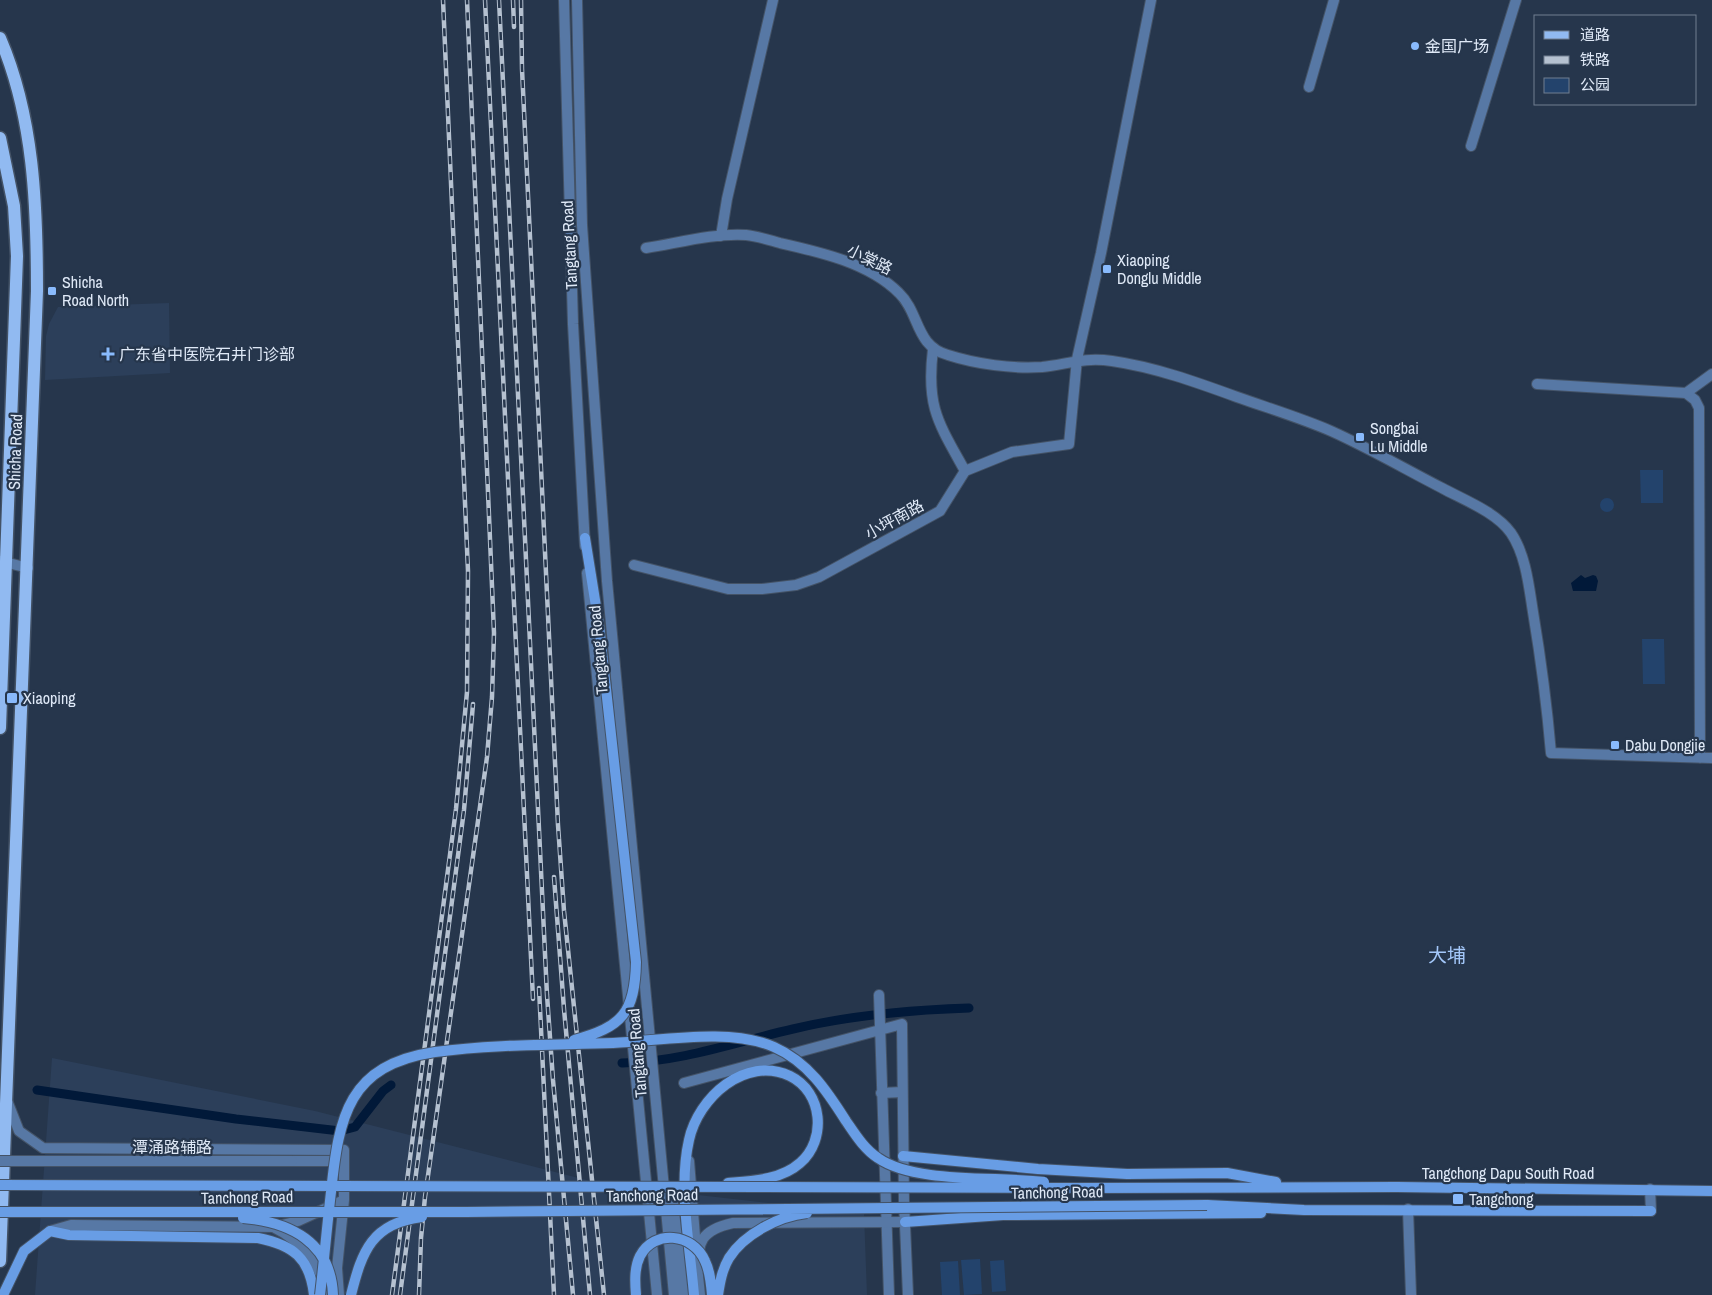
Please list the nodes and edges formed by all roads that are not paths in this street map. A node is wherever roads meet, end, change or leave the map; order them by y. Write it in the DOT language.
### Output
graph roads {
  1 [pos="564,0"];
  2 [pos="577,0"];
  3 [pos="773,0"];
  4 [pos="1151,0"];
  5 [pos="1334,0"];
  6 [pos="1516,0"];
  7 [pos="0,38"];
  8 [pos="1309,88"];
  9 [pos="0,138"];
  10 [pos="1471,146"];
  11 [pos="721,236"];
  12 [pos="646,248"];
  13 [pos="933,349"];
  14 [pos="1077,359"];
  15 [pos="1712,374"];
  16 [pos="1537,384"];
  17 [pos="1686,394"];
  18 [pos="965,471"];
  19 [pos="585,538"];
  20 [pos="634,565"];
  21 [pos="3,566"];
  22 [pos="28,568"];
  23 [pos="0,728"];
  24 [pos="1700,758"];
  25 [pos="1712,758"];
  26 [pos="879,995"];
  27 [pos="880,1030"];
  28 [pos="547,1044"];
  29 [pos="684,1083"];
  30 [pos="902,1092"];
  31 [pos="881,1093"];
  32 [pos="7,1099"];
  33 [pos="687,1146"];
  34 [pos="903,1156"];
  35 [pos="344,1161"];
  36 [pos="0,1162"];
  37 [pos="662,1168"];
  38 [pos="0,1185"];
  39 [pos="697,1187"];
  40 [pos="1304,1187"];
  41 [pos="1085,1188"];
  42 [pos="1650,1189"];
  43 [pos="1712,1191"];
  44 [pos="344,1200"];
  45 [pos="850,1208"];
  46 [pos="1408,1209"];
  47 [pos="1304,1210"];
  48 [pos="1651,1211"];
  49 [pos="0,1212"];
  50 [pos="466,1212"];
  51 [pos="184,1213"];
  52 [pos="885,1222"];
  53 [pos="905,1222"];
  54 [pos="274,1227"];
  55 [pos="50,1231"];
  56 [pos="0,1261"];
  57 [pos="698,1272"];
  58 [pos="3,1295"];
  59 [pos="314,1295"];
  60 [pos="320,1295"];
  61 [pos="327,1295"];
  62 [pos="333,1295"];
  63 [pos="339,1295"];
  64 [pos="351,1295"];
  65 [pos="636,1295"];
  66 [pos="657,1295"];
  67 [pos="674,1295"];
  68 [pos="683,1295"];
  69 [pos="694,1295"];
  70 [pos="700,1295"];
  71 [pos="712,1295"];
  72 [pos="718,1295"];
  73 [pos="888,1295"];
  74 [pos="908,1295"];
  75 [pos="1411,1295"];
  1 -- 19 [label="street, Tangtang Road"];
  2 -- 37 [label="street, Tangtang Road"];
  3 -- 11 [label="street"];
  4 -- 14 [label="street"];
  5 -- 8 [label="street"];
  6 -- 10 [label="street"];
  7 -- 22 [label="main road, Shicha Road"];
  9 -- 21 [label="main road, Shicha Road"];
  11 -- 12 [label="street, 小棠路"];
  11 -- 13 [label="street, 小棠路"];
  13 -- 14 [label="street"];
  13 -- 18 [label="street"];
  14 -- 18 [label="street"];
  14 -- 24 [label="street"];
  15 -- 17 [label="street"];
  16 -- 17 [label="street"];
  17 -- 24 [label="street"];
  18 -- 20 [label="street, 小坪南路"];
  19 -- 28 [label="main road, bridge"];
  19 -- 66 [label="street, Tangtang Road"];
  21 -- 22 [label="street"];
  21 -- 23 [label="main road, Shicha Road"];
  22 -- 32 [label="main road, Shicha Road"];
  24 -- 25 [label="street"];
  26 -- 27 [label="street"];
  27 -- 29 [label="street"];
  27 -- 30 [label="street"];
  27 -- 31 [label="street"];
  28 -- 41 [label="main road, bridge"];
  28 -- 60 [label="main road, bridge"];
  30 -- 31 [label="street"];
  30 -- 34 [label="street"];
  31 -- 52 [label="street"];
  32 -- 35 [label="street"];
  32 -- 56 [label="main road, Shicha Road"];
  33 -- 39 [label="main road, bridge"];
  33 -- 57 [label="street"];
  33 -- 69 [label="main road, bridge"];
  34 -- 40 [label="main road"];
  34 -- 53 [label="street"];
  35 -- 36 [label="street, 潭涌路辅路, bridge"];
  35 -- 44 [label="street"];
  37 -- 67 [label="street, Tangtang Road"];
  37 -- 68 [label="street, bridge"];
  38 -- 39 [label="main road, Tanchong Road, bridge"];
  39 -- 41 [label="main road, Tanchong Road, bridge"];
  40 -- 41 [label="main road, Tanchong Road"];
  40 -- 42 [label="main road, Tangchong Dapu South Road"];
  42 -- 43 [label="main road, Tangchong Dapu South Road"];
  42 -- 48 [label="street"];
  44 -- 54 [label="street"];
  44 -- 63 [label="street"];
  45 -- 47 [label="main road, Tanchong Road, bridge"];
  45 -- 50 [label="main road, Tanchong Road, bridge"];
  45 -- 72 [label="main road, bridge"];
  46 -- 47 [label="main road"];
  46 -- 48 [label="main road"];
  46 -- 75 [label="street"];
  47 -- 53 [label="main road"];
  49 -- 51 [label="main road, Tanchong Road, bridge"];
  50 -- 51 [label="main road, Tanchong Road, bridge"];
  50 -- 64 [label="main road, bridge"];
  51 -- 62 [label="main road, bridge"];
  52 -- 53 [label="street"];
  52 -- 57 [label="street"];
  52 -- 73 [label="street"];
  53 -- 74 [label="street"];
  54 -- 55 [label="street"];
  54 -- 61 [label="street"];
  55 -- 58 [label="main road"];
  55 -- 59 [label="main road"];
  57 -- 70 [label="street"];
  65 -- 71 [label="main road, bridge"];
}
